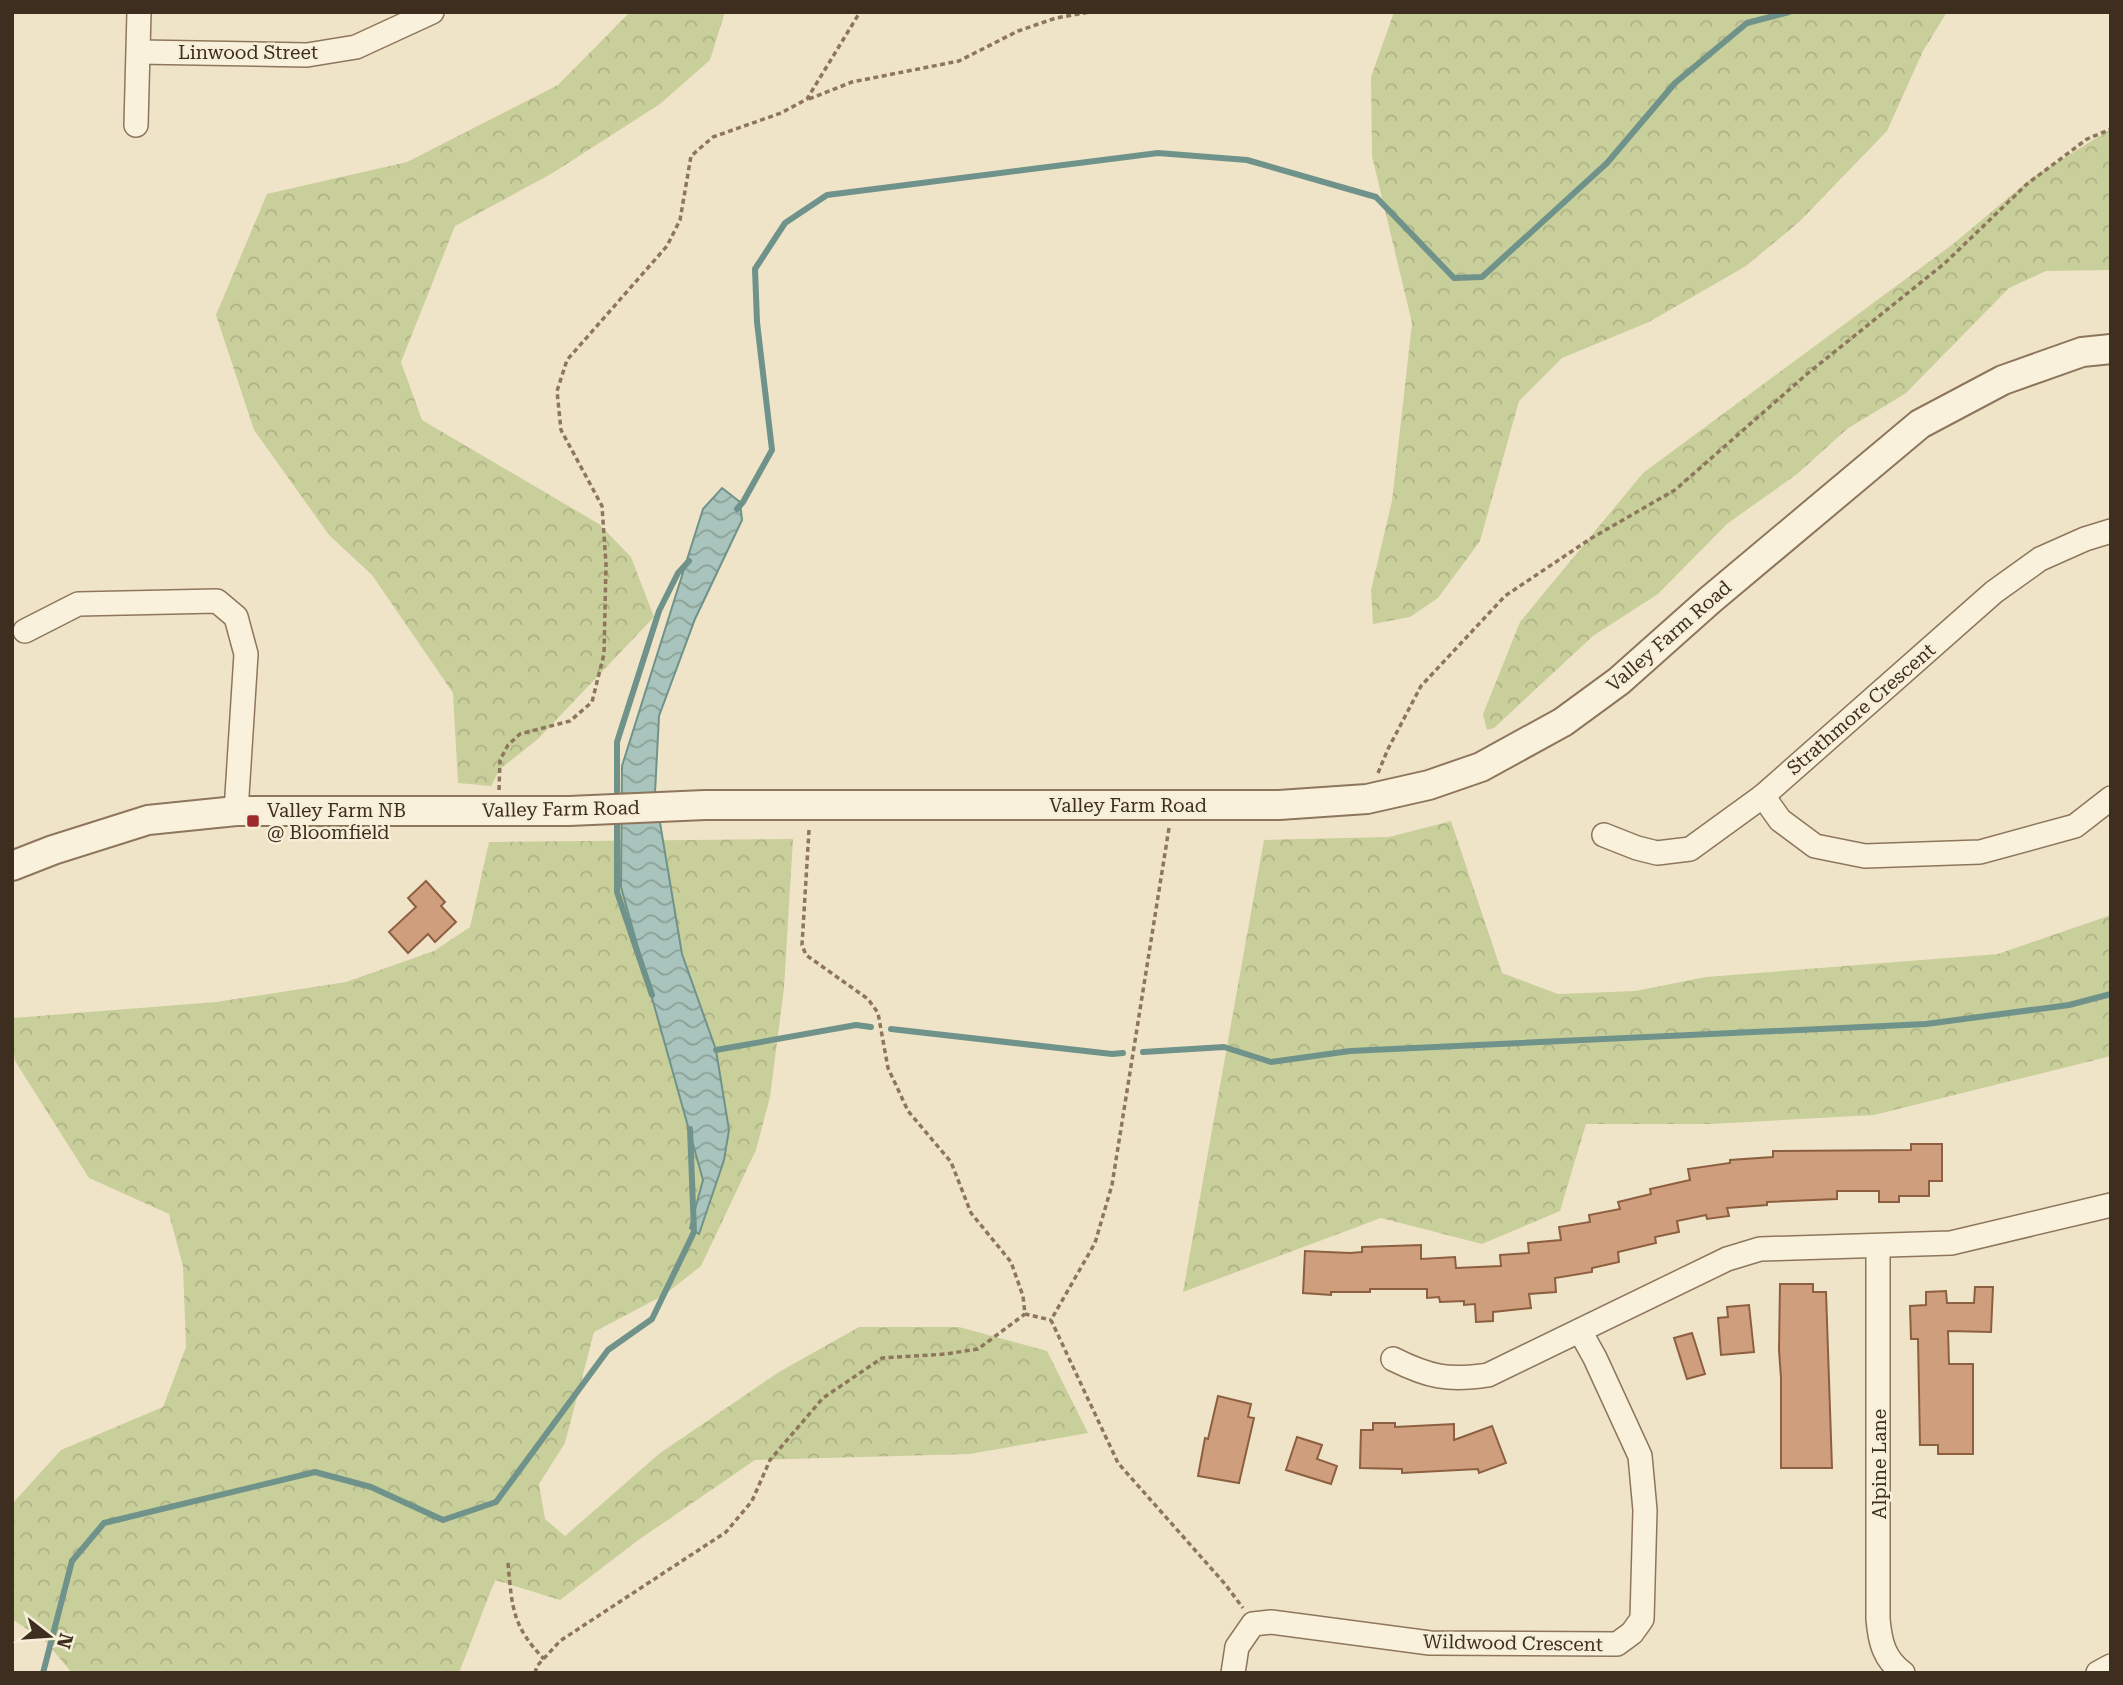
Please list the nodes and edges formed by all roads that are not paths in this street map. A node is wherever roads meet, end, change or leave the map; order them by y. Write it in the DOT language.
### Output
graph roads {
  1 [pos="139,12"];
  2 [pos="432,12"];
  3 [pos="139,52"];
  4 [pos="136,125"];
  5 [pos="2111,349"];
  6 [pos="2111,531"];
  7 [pos="25,631"];
  8 [pos="1763,796"];
  9 [pos="2111,798"];
  10 [pos="236,811"];
  11 [pos="1604,835"];
  12 [pos="12,866"];
  13 [pos="2111,1205"];
  14 [pos="1878,1247"];
  15 [pos="1580,1332"];
  16 [pos="1393,1359"];
  17 [pos="2111,1667"];
  18 [pos="1233,1673"];
  19 [pos="1903,1673"];
  20 [pos="2098,1673"];
  1 -- 3 [label="street"];
  2 -- 3 [label="street, Linwood Street"];
  3 -- 4 [label="street"];
  5 -- 10 [label="street, Valley Farm Road"];
  6 -- 8 [label="street, Strathmore Crescent"];
  7 -- 10 [label="street"];
  8 -- 9 [label="street"];
  8 -- 11 [label="street, Strathmore Crescent"];
  10 -- 12 [label="street, Valley Farm Road"];
  13 -- 14 [label="street"];
  14 -- 15 [label="street"];
  14 -- 19 [label="street, Alpine Lane"];
  15 -- 16 [label="street"];
  15 -- 18 [label="street, Wildwood Crescent"];
  17 -- 20 [label="street"];
}
